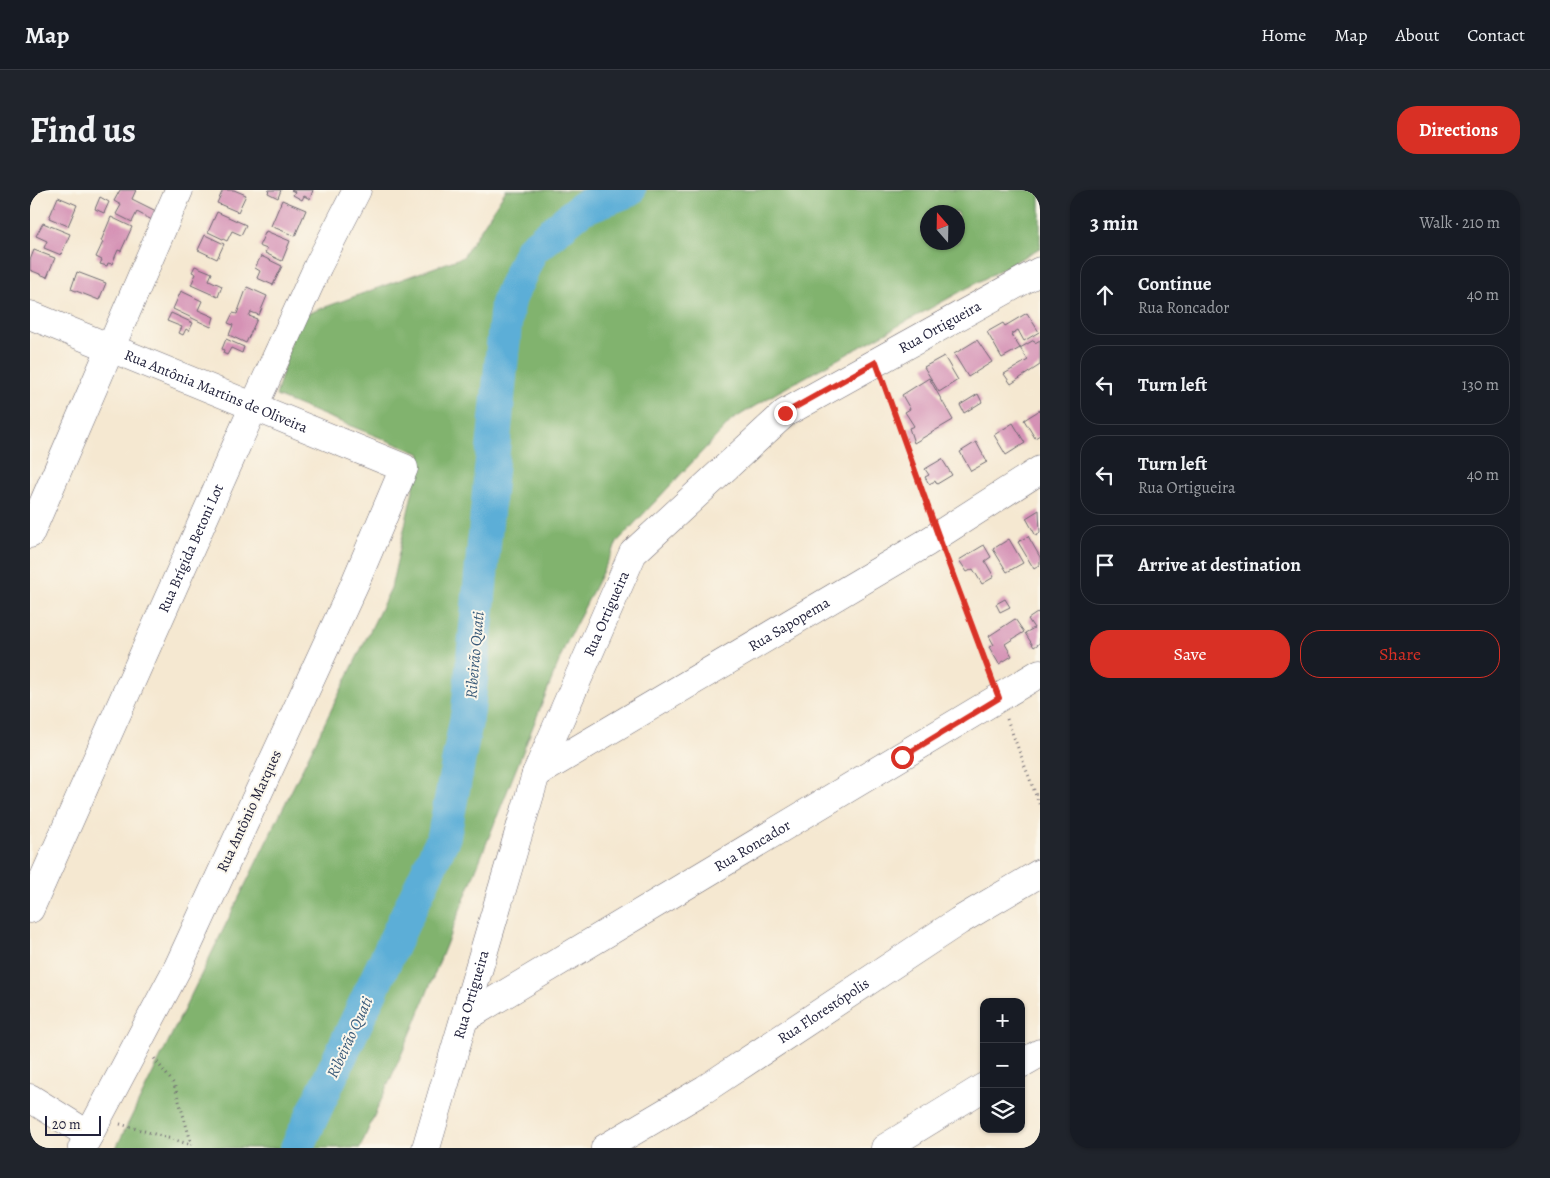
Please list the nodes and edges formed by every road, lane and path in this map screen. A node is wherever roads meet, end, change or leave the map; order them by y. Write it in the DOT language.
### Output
graph roads {
  1 [pos="179,190"];
  2 [pos="357,190"];
  3 [pos="1040,271"];
  4 [pos="30,315"];
  5 [pos="110,347"];
  6 [pos="876,362"];
  7 [pos="254,406"];
  8 [pos="404,468"];
  9 [pos="1040,470"];
  10 [pos="30,534"];
  11 [pos="938,535"];
  12 [pos="1040,673"];
  13 [pos="999,698"];
  14 [pos="536,774"];
  15 [pos="1040,806"];
  16 [pos="1038,880"];
  17 [pos="30,909"];
  18 [pos="465,1018"];
  19 [pos="139,1040"];
  20 [pos="1040,1053"];
  21 [pos="1025,1062"];
  22 [pos="982,1088"];
  23 [pos="30,1098"];
  24 [pos="90,1133"];
  25 [pos="192,1145"];
  26 [pos="196,1148"];
  27 [pos="426,1148"];
  28 [pos="605,1148"];
  29 [pos="885,1148"];
  1 -- 5 [label="street"];
  2 -- 7 [label="street, Rua Brígida Betoni Lot"];
  3 -- 6 [label="street, Rua Ortigueira"];
  4 -- 5 [label="street, Rua Antônia Martins de Oliveira"];
  5 -- 7 [label="street, Rua Antônia Martins de Oliveira"];
  5 -- 10 [label="street"];
  6 -- 11 [label="path"];
  6 -- 14 [label="street, Rua Ortigueira"];
  7 -- 8 [label="street, Rua Antônia Martins de Oliveira"];
  7 -- 17 [label="street, Rua Brígida Betoni Lot"];
  8 -- 19 [label="street, Rua Antônio Marques"];
  9 -- 11 [label="street, Rua Sapopema"];
  11 -- 13 [label="path"];
  11 -- 14 [label="street, Rua Sapopema"];
  12 -- 13 [label="street, Rua Roncador"];
  13 -- 15 [label="path"];
  13 -- 18 [label="street, Rua Roncador"];
  14 -- 18 [label="street, Rua Ortigueira"];
  16 -- 28 [label="street, Rua Florestópolis"];
  18 -- 27 [label="street, Rua Ortigueira"];
  19 -- 24 [label="street, Rua Antônio Marques"];
  19 -- 25 [label="path"];
  20 -- 21 [label="street"];
  22 -- 29 [label="street"];
  23 -- 24 [label="street"];
  24 -- 25 [label="path"];
  25 -- 26 [label="path"];
}
